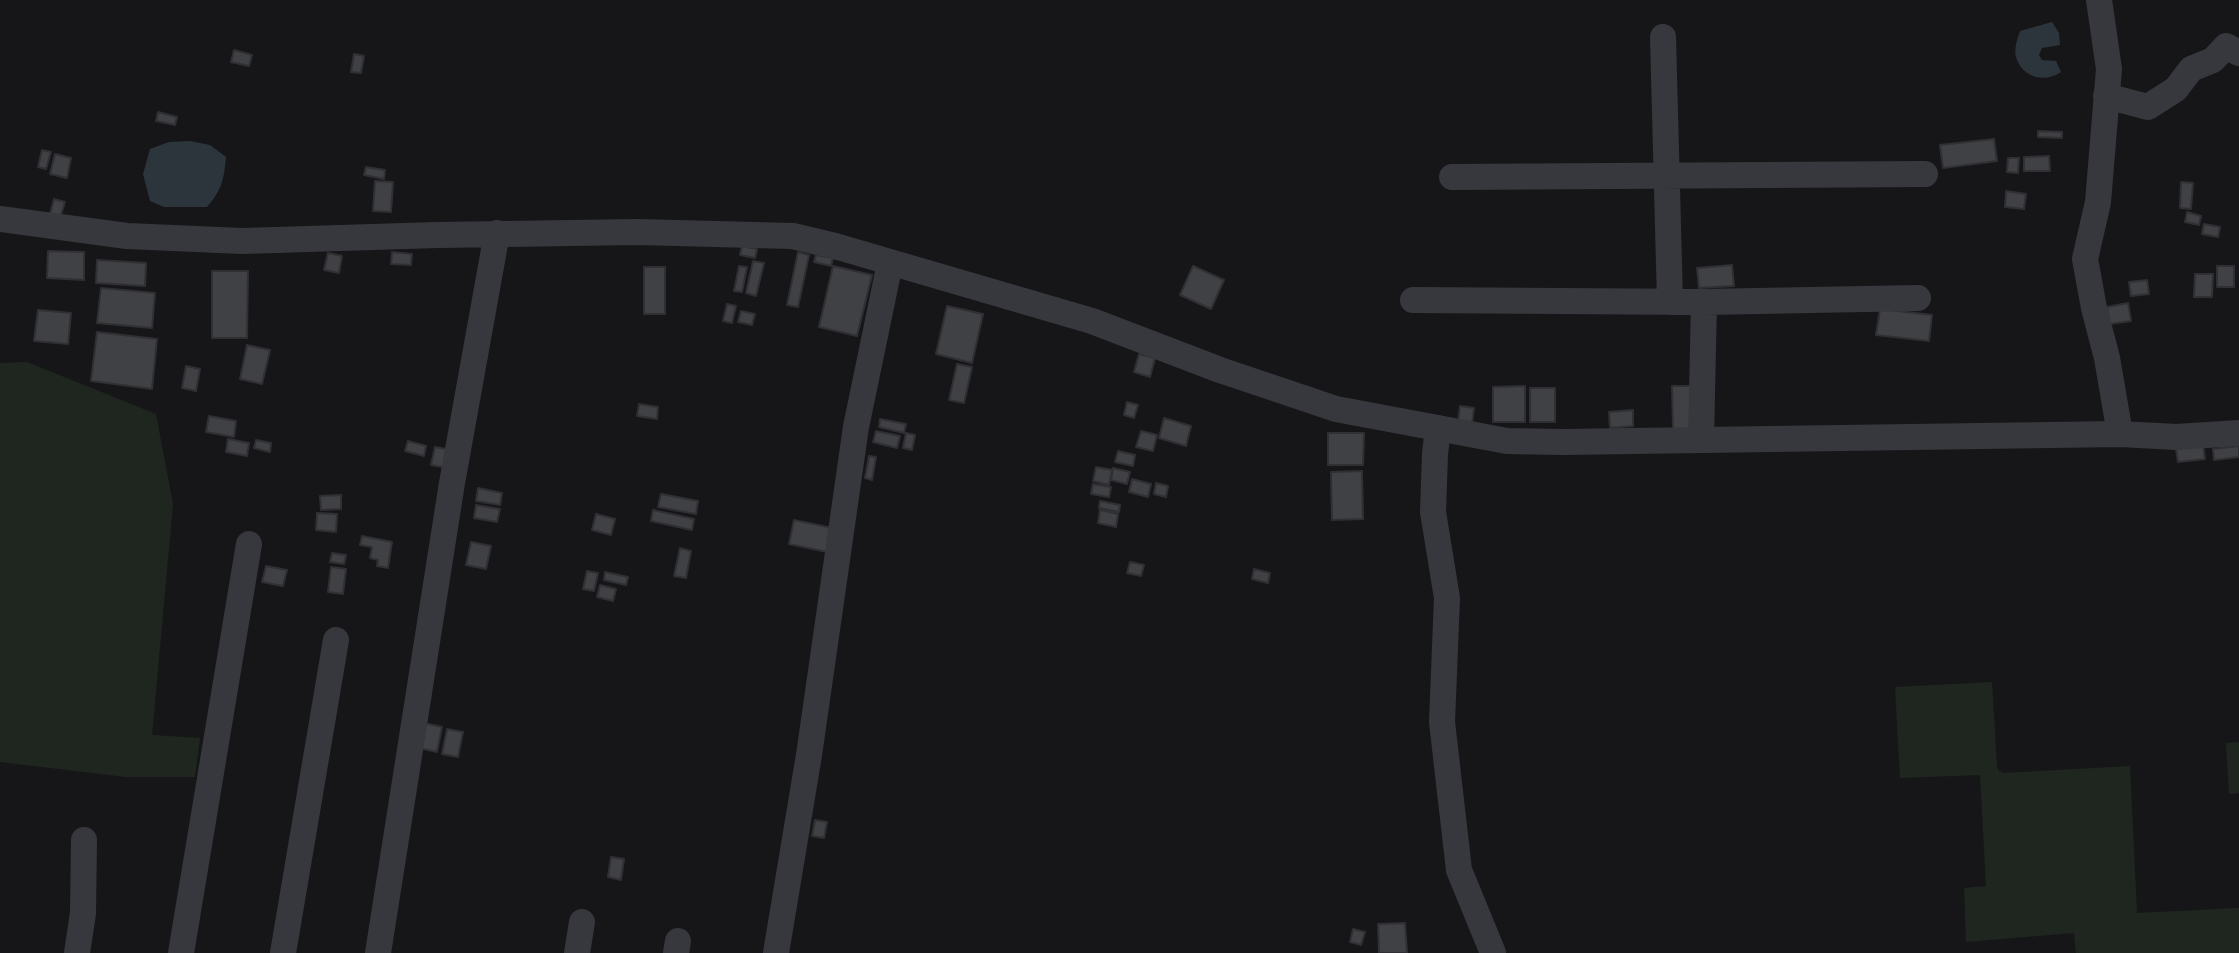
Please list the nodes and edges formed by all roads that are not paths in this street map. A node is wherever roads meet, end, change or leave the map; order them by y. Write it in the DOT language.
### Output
graph roads {
  1 [pos="2099,0"];
  2 [pos="1663,37"];
  3 [pos="2239,53"];
  4 [pos="2106,96"];
  5 [pos="1667,174"];
  6 [pos="1925,174"];
  7 [pos="1452,177"];
  8 [pos="0,219"];
  9 [pos="497,233"];
  10 [pos="890,263"];
  11 [pos="1918,298"];
  12 [pos="1413,300"];
  13 [pos="1670,302"];
  14 [pos="1704,302"];
  15 [pos="1438,428"];
  16 [pos="2239,433"];
  17 [pos="2120,434"];
  18 [pos="1701,439"];
  19 [pos="249,544"];
  20 [pos="336,639"];
  21 [pos="84,840"];
  22 [pos="582,922"];
  23 [pos="77,953"];
  24 [pos="181,953"];
  25 [pos="283,953"];
  26 [pos="377,953"];
  27 [pos="577,953"];
  28 [pos="776,953"];
  29 [pos="1493,953"];
  1 -- 4 [label="street"];
  2 -- 5 [label="street"];
  3 -- 4 [label="street"];
  4 -- 17 [label="street"];
  5 -- 6 [label="street"];
  5 -- 7 [label="street"];
  5 -- 13 [label="street"];
  8 -- 9 [label="street"];
  9 -- 10 [label="street"];
  9 -- 26 [label="street"];
  10 -- 15 [label="street"];
  10 -- 28 [label="street"];
  11 -- 14 [label="street"];
  12 -- 13 [label="street"];
  13 -- 14 [label="street"];
  14 -- 18 [label="street"];
  15 -- 18 [label="street"];
  15 -- 29 [label="street"];
  16 -- 17 [label="street"];
  17 -- 18 [label="street"];
  19 -- 24 [label="street"];
  20 -- 25 [label="street"];
  21 -- 23 [label="street"];
  22 -- 27 [label="street"];
}
